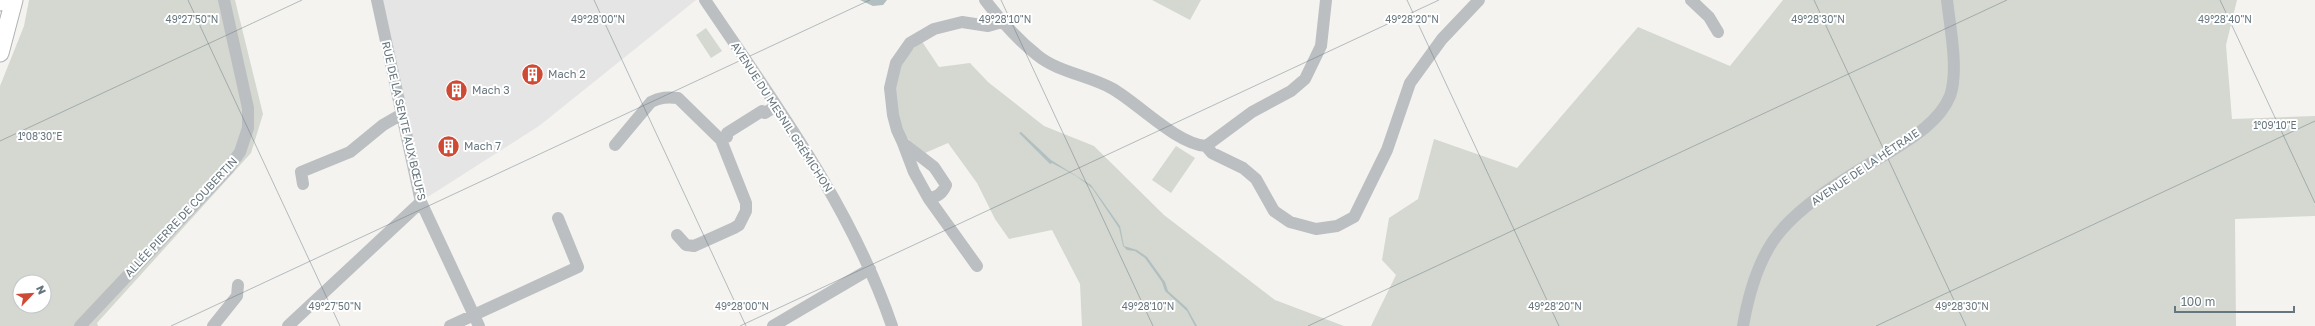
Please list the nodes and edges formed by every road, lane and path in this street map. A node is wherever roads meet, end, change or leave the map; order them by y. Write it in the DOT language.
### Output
graph roads {
  1 [pos="14,0"];
  2 [pos="224,0"];
  3 [pos="377,0"];
  4 [pos="705,0"];
  5 [pos="985,0"];
  6 [pos="1326,0"];
  7 [pos="1479,0"];
  8 [pos="1691,0"];
  9 [pos="1947,0"];
  10 [pos="1002,22"];
  11 [pos="1718,32"];
  12 [pos="0,53"];
  13 [pos="776,106"];
  14 [pos="402,114"];
  15 [pos="724,138"];
  16 [pos="903,143"];
  17 [pos="615,145"];
  18 [pos="1206,146"];
  19 [pos="303,184"];
  20 [pos="929,199"];
  21 [pos="421,202"];
  22 [pos="558,218"];
  23 [pos="677,235"];
  24 [pos="976,266"];
  25 [pos="870,269"];
  26 [pos="238,286"];
  27 [pos="477,320"];
  28 [pos="80,326"];
  29 [pos="213,326"];
  30 [pos="288,326"];
  31 [pos="450,326"];
  32 [pos="773,326"];
  33 [pos="892,326"];
  34 [pos="1743,326"];
  1 -- 12 [label="highway"];
  2 -- 28 [label="street, ALLÉE PIERRE DE COUBERTIN"];
  3 -- 14 [label="street, RUE DE LA SENTE AUX BŒUFS"];
  4 -- 13 [label="street, AVENUE DU MESNIL GRÉMICHON"];
  5 -- 10 [label="street"];
  6 -- 18 [label="street"];
  7 -- 18 [label="street"];
  8 -- 11 [label="street"];
  9 -- 34 [label="street, AVENUE DE LA HÊTRAIE"];
  10 -- 16 [label="street"];
  10 -- 18 [label="street"];
  13 -- 15 [label="street"];
  13 -- 25 [label="street, AVENUE DU MESNIL GRÉMICHON"];
  14 -- 19 [label="street"];
  14 -- 21 [label="street, RUE DE LA SENTE AUX BŒUFS"];
  15 -- 17 [label="street"];
  15 -- 23 [label="street"];
  16 -- 20 [label="street"];
  16 -- 20 [label="street"];
  20 -- 24 [label="street"];
  21 -- 27 [label="street, RUE DE LA SENTE AUX BŒUFS"];
  21 -- 30 [label="street"];
  22 -- 27 [label="street"];
  25 -- 32 [label="street"];
  25 -- 33 [label="street, AVENUE DU MESNIL GRÉMICHON"];
  26 -- 29 [label="street"];
  27 -- 31 [label="street"];
}
